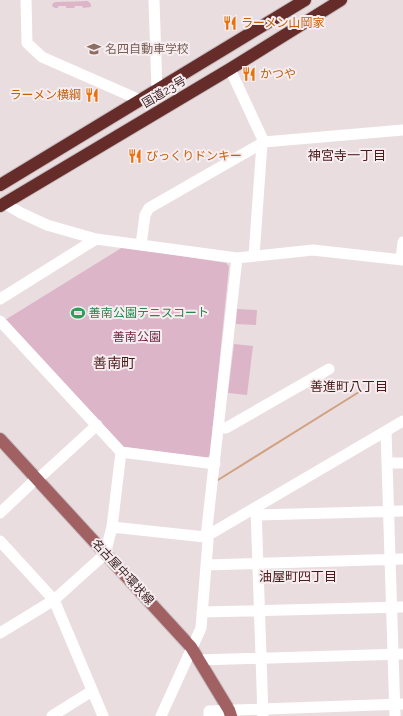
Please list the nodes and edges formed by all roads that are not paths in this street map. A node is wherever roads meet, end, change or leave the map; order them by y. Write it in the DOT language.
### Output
graph roads {
  1 [pos="26,0"];
  2 [pos="154,0"];
  3 [pos="305,0"];
  4 [pos="341,0"];
  5 [pos="230,69"];
  6 [pos="157,90"];
  7 [pos="140,100"];
  8 [pos="403,130"];
  9 [pos="263,142"];
  10 [pos="0,185"];
  11 [pos="2,204"];
  12 [pos="96,239"];
  13 [pos="403,242"];
  14 [pos="140,245"];
  15 [pos="254,256"];
  16 [pos="237,258"];
  17 [pos="402,260"];
  18 [pos="0,299"];
  19 [pos="0,321"];
  20 [pos="329,369"];
  21 [pos="403,421"];
  22 [pos="97,425"];
  23 [pos="218,427"];
  24 [pos="386,431"];
  25 [pos="0,439"];
  26 [pos="121,452"];
  27 [pos="387,463"];
  28 [pos="403,463"];
  29 [pos="214,464"];
  30 [pos="37,479"];
  31 [pos="389,511"];
  32 [pos="403,511"];
  33 [pos="256,512"];
  34 [pos="0,513"];
  35 [pos="112,527"];
  36 [pos="206,537"];
  37 [pos="0,541"];
  38 [pos="106,554"];
  39 [pos="390,559"];
  40 [pos="403,559"];
  41 [pos="258,563"];
  42 [pos="206,565"];
  43 [pos="54,600"];
  44 [pos="392,607"];
  45 [pos="403,607"];
  46 [pos="260,610"];
  47 [pos="202,612"];
  48 [pos="0,633"];
  49 [pos="191,647"];
  50 [pos="398,654"];
  51 [pos="261,658"];
  52 [pos="200,660"];
  53 [pos="92,691"];
  54 [pos="399,704"];
  55 [pos="263,712"];
  56 [pos="230,713"];
  57 [pos="52,716"];
  58 [pos="103,716"];
  59 [pos="161,716"];
  60 [pos="208,716"];
  61 [pos="395,716"];
  1 -- 7 [label="street"];
  2 -- 6 [label="street"];
  3 -- 6 [label="highway, 国道23号"];
  4 -- 5 [label="highway, 国道23号"];
  5 -- 9 [label="street"];
  5 -- 11 [label="highway, 国道23号"];
  6 -- 7 [label="highway, 国道23号"];
  7 -- 10 [label="highway, 国道23号"];
  8 -- 9 [label="street"];
  9 -- 14 [label="street"];
  9 -- 15 [label="street"];
  11 -- 12 [label="street"];
  12 -- 14 [label="street"];
  12 -- 18 [label="street"];
  13 -- 17 [label="street"];
  14 -- 16 [label="street"];
  15 -- 16 [label="street"];
  15 -- 17 [label="street"];
  16 -- 23 [label="street"];
  19 -- 22 [label="street"];
  20 -- 23 [label="street"];
  21 -- 24 [label="street"];
  22 -- 26 [label="street"];
  22 -- 30 [label="street"];
  23 -- 29 [label="street"];
  24 -- 27 [label="street"];
  24 -- 33 [label="street"];
  25 -- 30 [label="main road, 名古屋中環状線"];
  26 -- 29 [label="street"];
  26 -- 35 [label="street"];
  27 -- 28 [label="street"];
  27 -- 31 [label="street"];
  29 -- 36 [label="street"];
  30 -- 34 [label="street"];
  30 -- 38 [label="main road, 名古屋中環状線"];
  31 -- 32 [label="street"];
  31 -- 33 [label="street"];
  31 -- 39 [label="street"];
  33 -- 36 [label="street"];
  33 -- 41 [label="street"];
  35 -- 36 [label="street"];
  35 -- 38 [label="street"];
  36 -- 42 [label="street"];
  37 -- 43 [label="street"];
  38 -- 43 [label="street"];
  38 -- 49 [label="main road, 名古屋中環状線"];
  39 -- 40 [label="street"];
  39 -- 41 [label="street"];
  39 -- 44 [label="street"];
  41 -- 42 [label="street"];
  41 -- 46 [label="street"];
  42 -- 47 [label="street"];
  43 -- 48 [label="street"];
  43 -- 53 [label="street"];
  44 -- 45 [label="street"];
  44 -- 46 [label="street"];
  44 -- 50 [label="street"];
  46 -- 47 [label="street"];
  46 -- 51 [label="street"];
  47 -- 49 [label="street"];
  49 -- 52 [label="main road, 名古屋中環状線"];
  49 -- 59 [label="street"];
  50 -- 51 [label="street"];
  50 -- 54 [label="street"];
  51 -- 52 [label="street"];
  51 -- 55 [label="street"];
  52 -- 56 [label="main road, 名古屋中環状線"];
  53 -- 57 [label="street"];
  53 -- 58 [label="street"];
  54 -- 55 [label="street"];
  54 -- 61 [label="street"];
  55 -- 56 [label="street"];
  56 -- 60 [label="street"];
}
